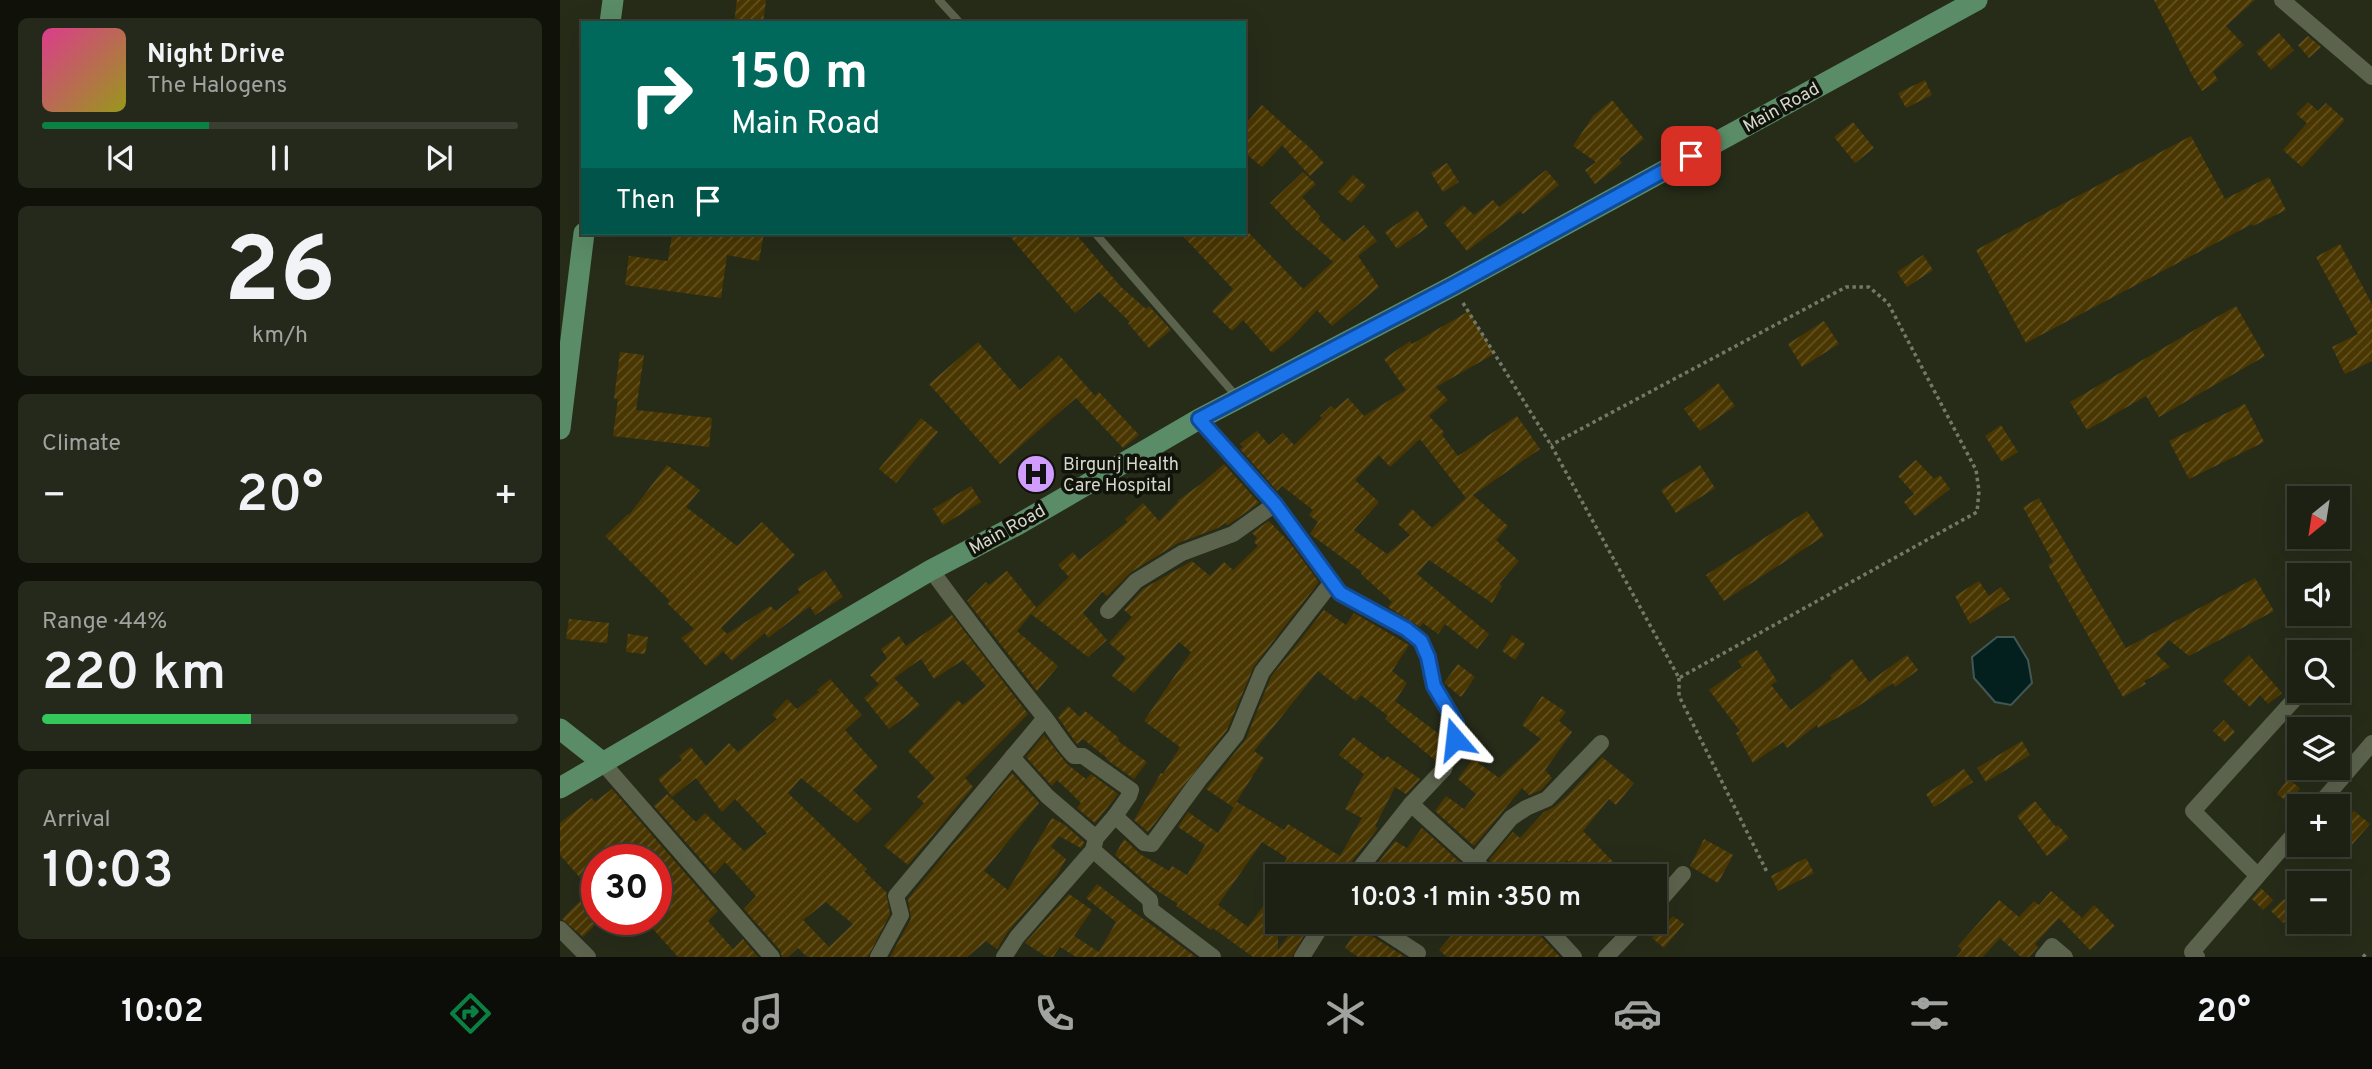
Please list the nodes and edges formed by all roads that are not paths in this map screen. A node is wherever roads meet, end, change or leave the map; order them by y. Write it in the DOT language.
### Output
graph roads {
  1 [pos="613,0"];
  2 [pos="939,0"];
  3 [pos="1977,0"];
  4 [pos="2281,0"];
  5 [pos="610,21"];
  6 [pos="958,21"];
  7 [pos="2372,77"];
  8 [pos="584,235"];
  9 [pos="1097,235"];
  10 [pos="563,380"];
  11 [pos="1239,399"];
  12 [pos="1199,419"];
  13 [pos="560,429"];
  14 [pos="1275,504"];
  15 [pos="932,570"];
  16 [pos="1332,582"];
  17 [pos="1108,611"];
  18 [pos="2291,703"];
  19 [pos="1045,718"];
  20 [pos="560,729"];
  21 [pos="1601,743"];
  22 [pos="2372,743"];
  23 [pos="1012,757"];
  24 [pos="603,762"];
  25 [pos="560,788"];
  26 [pos="2328,794"];
  27 [pos="1411,803"];
  28 [pos="1115,816"];
  29 [pos="2287,842"];
  30 [pos="1095,844"];
  31 [pos="1475,861"];
  32 [pos="1363,864"];
  33 [pos="1478,864"];
  34 [pos="1683,874"];
  35 [pos="2257,875"];
  36 [pos="1667,892"];
  37 [pos="560,929"];
  38 [pos="1316,934"];
  39 [pos="1389,934"];
  40 [pos="1553,934"];
  41 [pos="1628,934"];
  42 [pos="1418,953"];
  43 [pos="1011,954"];
  44 [pos="2193,956"];
  45 [pos="588,957"];
  46 [pos="772,957"];
  47 [pos="878,957"];
  48 [pos="1213,957"];
  49 [pos="1302,957"];
  50 [pos="1574,957"];
  51 [pos="1606,957"];
  52 [pos="2043,957"];
  53 [pos="2065,957"];
  1 -- 5 [label="main road"];
  2 -- 6 [label="lane"];
  3 -- 11 [label="main road, Main Road"];
  4 -- 7 [label="street"];
  8 -- 10 [label="main road"];
  9 -- 11 [label="lane"];
  10 -- 13 [label="main road"];
  11 -- 12 [label="main road, Main Road"];
  12 -- 14 [label="street"];
  12 -- 15 [label="main road, Main Road"];
  14 -- 16 [label="street"];
  14 -- 17 [label="street"];
  15 -- 19 [label="street"];
  15 -- 24 [label="main road, Main Road"];
  16 -- 27 [label="street"];
  16 -- 28 [label="street"];
  18 -- 35 [label="street"];
  19 -- 23 [label="street"];
  19 -- 28 [label="street"];
  20 -- 24 [label="main road"];
  21 -- 31 [label="street"];
  22 -- 26 [label="street"];
  23 -- 30 [label="street"];
  23 -- 47 [label="street"];
  24 -- 25 [label="main road, Main Road"];
  24 -- 46 [label="street"];
  27 -- 31 [label="street"];
  27 -- 32 [label="street"];
  28 -- 30 [label="street"];
  29 -- 35 [label="street"];
  30 -- 43 [label="street"];
  30 -- 48 [label="street"];
  31 -- 33 [label="street"];
  34 -- 36 [label="street"];
  35 -- 44 [label="street"];
  37 -- 45 [label="street"];
  38 -- 49 [label="street"];
  39 -- 42 [label="street"];
  40 -- 50 [label="street"];
  41 -- 51 [label="street"];
  52 -- 53 [label="street"];
}
